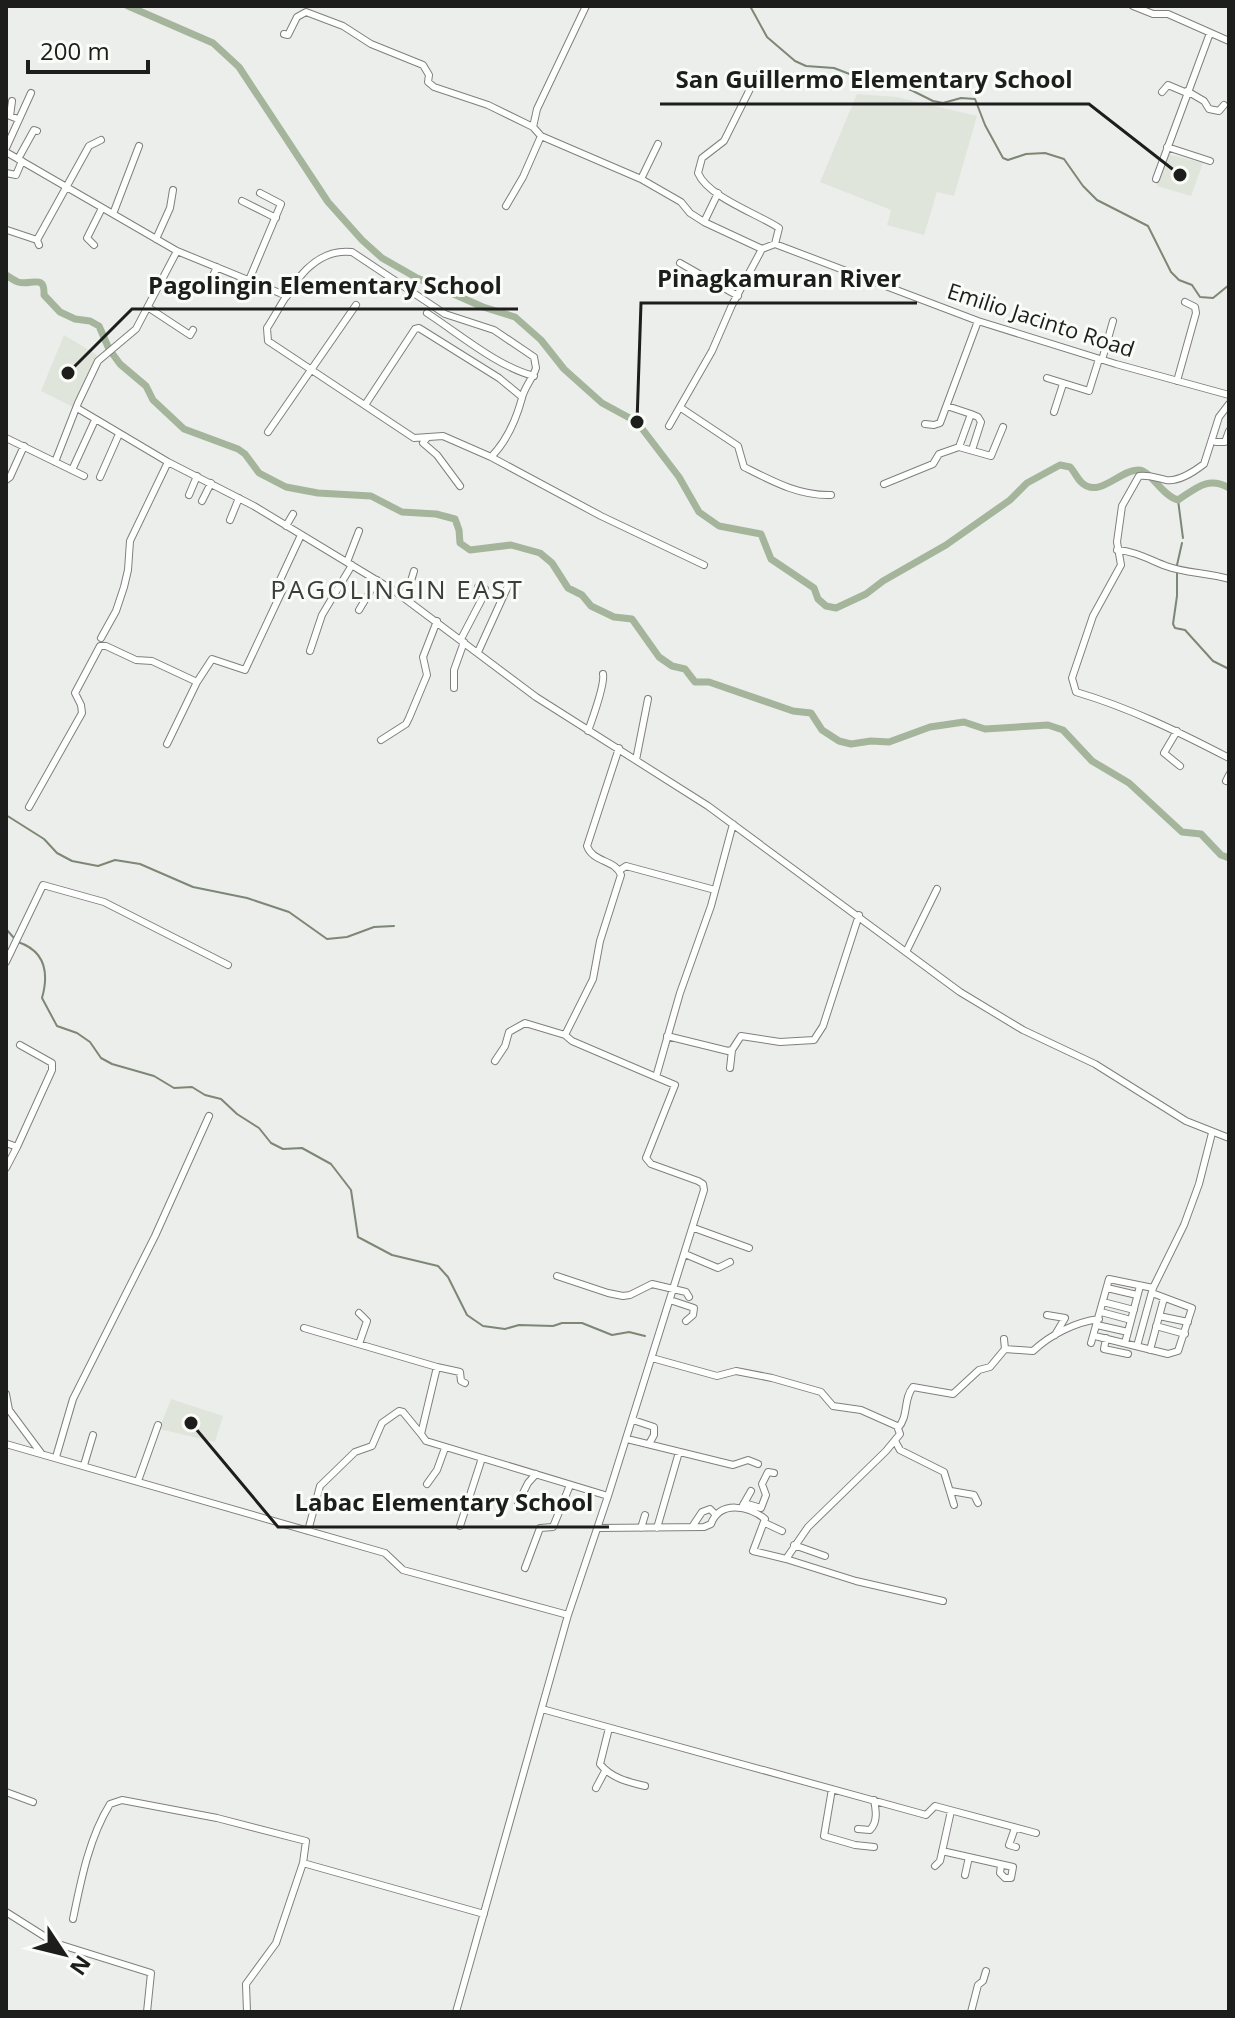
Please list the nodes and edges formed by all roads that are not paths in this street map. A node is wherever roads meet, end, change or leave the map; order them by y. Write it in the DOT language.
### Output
graph roads {
  1 [pos="586,6"];
  2 [pos="1133,6"];
  3 [pos="1210,33"];
  4 [pos="284,34"];
  5 [pos="1229,41"];
  6 [pos="774,77"];
  7 [pos="1162,92"];
  8 [pos="1187,92"];
  9 [pos="31,93"];
  10 [pos="12,101"];
  11 [pos="1224,105"];
  12 [pos="11,117"];
  13 [pos="533,127"];
  14 [pos="37,131"];
  15 [pos="541,136"];
  16 [pos="101,140"];
  17 [pos="658,144"];
  18 [pos="139,146"];
  19 [pos="1167,147"];
  20 [pos="6,150"];
  21 [pos="20,160"];
  22 [pos="1210,161"];
  23 [pos="6,173"];
  24 [pos="641,179"];
  25 [pos="1156,179"];
  26 [pos="65,186"];
  27 [pos="173,190"];
  28 [pos="260,193"];
  29 [pos="718,193"];
  30 [pos="242,201"];
  31 [pos="506,206"];
  32 [pos="102,208"];
  33 [pos="113,214"];
  34 [pos="276,218"];
  35 [pos="704,222"];
  36 [pos="7,230"];
  37 [pos="156,239"];
  38 [pos="775,244"];
  39 [pos="94,245"];
  40 [pos="762,249"];
  41 [pos="177,251"];
  42 [pos="680,263"];
  43 [pos="217,267"];
  44 [pos="249,280"];
  45 [pos="210,282"];
  46 [pos="287,296"];
  47 [pos="738,296"];
  48 [pos="1185,302"];
  49 [pos="356,305"];
  50 [pos="149,308"];
  51 [pos="427,313"];
  52 [pos="978,321"];
  53 [pos="1113,321"];
  54 [pos="193,330"];
  55 [pos="1100,359"];
  56 [pos="310,369"];
  57 [pos="534,376"];
  58 [pos="1047,378"];
  59 [pos="1177,381"];
  60 [pos="1063,384"];
  61 [pos="1229,395"];
  62 [pos="522,397"];
  63 [pos="1229,404"];
  64 [pos="365,405"];
  65 [pos="947,406"];
  66 [pos="77,408"];
  67 [pos="681,408"];
  68 [pos="1054,412"];
  69 [pos="971,414"];
  70 [pos="95,420"];
  71 [pos="925,424"];
  72 [pos="669,426"];
  73 [pos="1003,427"];
  74 [pos="1229,431"];
  75 [pos="268,432"];
  76 [pos="119,434"];
  77 [pos="6,438"];
  78 [pos="427,438"];
  79 [pos="1214,441"];
  80 [pos="24,446"];
  81 [pos="959,447"];
  82 [pos="972,450"];
  83 [pos="491,457"];
  84 [pos="55,462"];
  85 [pos="168,462"];
  86 [pos="72,470"];
  87 [pos="84,476"];
  88 [pos="197,476"];
  89 [pos="100,477"];
  90 [pos="6,480"];
  91 [pos="211,483"];
  92 [pos="884,484"];
  93 [pos="460,486"];
  94 [pos="189,495"];
  95 [pos="831,495"];
  96 [pos="239,498"];
  97 [pos="202,501"];
  98 [pos="293,514"];
  99 [pos="230,520"];
  100 [pos="286,526"];
  101 [pos="359,531"];
  102 [pos="301,535"];
  103 [pos="1117,550"];
  104 [pos="350,564"];
  105 [pos="704,565"];
  106 [pos="414,571"];
  107 [pos="1229,579"];
  108 [pos="377,580"];
  109 [pos="508,586"];
  110 [pos="478,587"];
  111 [pos="403,596"];
  112 [pos="359,610"];
  113 [pos="437,621"];
  114 [pos="101,638"];
  115 [pos="463,640"];
  116 [pos="310,651"];
  117 [pos="478,652"];
  118 [pos="603,674"];
  119 [pos="197,682"];
  120 [pos="454,688"];
  121 [pos="648,699"];
  122 [pos="588,731"];
  123 [pos="1177,731"];
  124 [pos="381,740"];
  125 [pos="167,744"];
  126 [pos="619,748"];
  127 [pos="1229,758"];
  128 [pos="636,760"];
  129 [pos="1180,766"];
  130 [pos="29,807"];
  131 [pos="733,824"];
  132 [pos="620,870"];
  133 [pos="937,889"];
  134 [pos="715,890"];
  135 [pos="859,915"];
  136 [pos="907,950"];
  137 [pos="6,962"];
  138 [pos="228,965"];
  139 [pos="565,1035"];
  140 [pos="667,1036"];
  141 [pos="20,1045"];
  142 [pos="732,1050"];
  143 [pos="495,1061"];
  144 [pos="730,1068"];
  145 [pos="656,1077"];
  146 [pos="209,1116"];
  147 [pos="1212,1133"];
  148 [pos="1229,1138"];
  149 [pos="6,1143"];
  150 [pos="17,1147"];
  151 [pos="6,1168"];
  152 [pos="694,1228"];
  153 [pos="749,1248"];
  154 [pos="685,1254"];
  155 [pos="730,1262"];
  156 [pos="557,1276"];
  157 [pos="1140,1286"];
  158 [pos="1107,1288"];
  159 [pos="675,1290"];
  160 [pos="1152,1291"];
  161 [pos="1137,1295"];
  162 [pos="689,1297"];
  163 [pos="1164,1298"];
  164 [pos="673,1300"];
  165 [pos="1103,1302"];
  166 [pos="1134,1310"];
  167 [pos="359,1313"];
  168 [pos="1047,1315"];
  169 [pos="1159,1316"];
  170 [pos="1099,1319"];
  171 [pos="1131,1320"];
  172 [pos="686,1321"];
  173 [pos="1188,1322"];
  174 [pos="1156,1326"];
  175 [pos="304,1328"];
  176 [pos="1128,1332"];
  177 [pos="1185,1334"];
  178 [pos="1055,1335"];
  179 [pos="1095,1336"];
  180 [pos="1106,1338"];
  181 [pos="1004,1339"];
  182 [pos="1091,1343"];
  183 [pos="1125,1343"];
  184 [pos="359,1344"];
  185 [pos="1137,1346"];
  186 [pos="1005,1349"];
  187 [pos="1150,1350"];
  188 [pos="1128,1354"];
  189 [pos="652,1358"];
  190 [pos="437,1367"];
  191 [pos="465,1383"];
  192 [pos="6,1394"];
  193 [pos="633,1420"];
  194 [pos="158,1425"];
  195 [pos="898,1428"];
  196 [pos="421,1434"];
  197 [pos="93,1435"];
  198 [pos="627,1439"];
  199 [pos="895,1441"];
  200 [pos="6,1444"];
  201 [pos="649,1444"];
  202 [pos="445,1448"];
  203 [pos="679,1452"];
  204 [pos="41,1453"];
  205 [pos="56,1457"];
  206 [pos="482,1458"];
  207 [pos="758,1464"];
  208 [pos="84,1465"];
  209 [pos="774,1473"];
  210 [pos="536,1474"];
  211 [pos="138,1481"];
  212 [pos="427,1484"];
  213 [pos="570,1485"];
  214 [pos="751,1491"];
  215 [pos="951,1491"];
  216 [pos="608,1496"];
  217 [pos="518,1503"];
  218 [pos="978,1503"];
  219 [pos="954,1505"];
  220 [pos="743,1506"];
  221 [pos="645,1515"];
  222 [pos="716,1515"];
  223 [pos="765,1523"];
  224 [pos="460,1526"];
  225 [pos="692,1527"];
  226 [pos="597,1528"];
  227 [pos="641,1528"];
  228 [pos="657,1528"];
  229 [pos="308,1531"];
  230 [pos="782,1531"];
  231 [pos="794,1545"];
  232 [pos="825,1556"];
  233 [pos="786,1559"];
  234 [pos="525,1568"];
  235 [pos="943,1601"];
  236 [pos="568,1615"];
  237 [pos="542,1709"];
  238 [pos="609,1728"];
  239 [pos="605,1771"];
  240 [pos="645,1786"];
  241 [pos="596,1788"];
  242 [pos="832,1789"];
  243 [pos="6,1792"];
  244 [pos="874,1800"];
  245 [pos="33,1802"];
  246 [pos="951,1811"];
  247 [pos="1015,1828"];
  248 [pos="858,1829"];
  249 [pos="1036,1833"];
  250 [pos="874,1847"];
  251 [pos="1016,1847"];
  252 [pos="942,1851"];
  253 [pos="969,1857"];
  254 [pos="303,1863"];
  255 [pos="1001,1865"];
  256 [pos="935,1866"];
  257 [pos="965,1875"];
  258 [pos="6,1912"];
  259 [pos="484,1914"];
  260 [pos="73,1919"];
  261 [pos="986,1971"];
  262 [pos="147,2012"];
  263 [pos="247,2012"];
  264 [pos="456,2012"];
  265 [pos="971,2012"];
  1 -- 13 [label="street"];
  2 -- 3 [label="street"];
  3 -- 5 [label="street"];
  3 -- 8 [label="street"];
  4 -- 13 [label="street"];
  6 -- 29 [label="street"];
  7 -- 8 [label="street"];
  8 -- 11 [label="street"];
  8 -- 19 [label="street"];
  9 -- 12 [label="street"];
  10 -- 12 [label="street"];
  12 -- 20 [label="street"];
  13 -- 15 [label="street"];
  14 -- 21 [label="street"];
  15 -- 24 [label="street"];
  15 -- 31 [label="street"];
  16 -- 26 [label="street"];
  17 -- 24 [label="street"];
  18 -- 33 [label="street"];
  19 -- 22 [label="street"];
  19 -- 25 [label="street"];
  20 -- 21 [label="street"];
  21 -- 23 [label="street"];
  21 -- 26 [label="street"];
  24 -- 35 [label="street"];
  26 -- 32 [label="street"];
  26 -- 36 [label="street"];
  27 -- 37 [label="street"];
  28 -- 34 [label="street"];
  29 -- 35 [label="street"];
  29 -- 38 [label="street"];
  30 -- 34 [label="street"];
  32 -- 33 [label="street"];
  32 -- 39 [label="street"];
  33 -- 37 [label="street"];
  34 -- 44 [label="street"];
  35 -- 40 [label="street"];
  37 -- 41 [label="street"];
  38 -- 40 [label="street"];
  38 -- 52 [label="street, Emilio Jacinto Road"];
  40 -- 47 [label="street"];
  41 -- 43 [label="street"];
  41 -- 50 [label="street"];
  42 -- 47 [label="street"];
  43 -- 44 [label="street"];
  43 -- 45 [label="street"];
  44 -- 46 [label="street"];
  46 -- 56 [label="street"];
  46 -- 57 [label="street"];
  47 -- 67 [label="street"];
  48 -- 59 [label="street"];
  49 -- 56 [label="street"];
  50 -- 54 [label="street"];
  50 -- 66 [label="street"];
  51 -- 57 [label="street"];
  52 -- 55 [label="street, Emilio Jacinto Road"];
  52 -- 65 [label="street"];
  53 -- 55 [label="street"];
  55 -- 59 [label="street, Emilio Jacinto Road"];
  55 -- 60 [label="street"];
  56 -- 64 [label="street"];
  56 -- 75 [label="street"];
  57 -- 62 [label="street"];
  58 -- 60 [label="street"];
  59 -- 61 [label="street, Emilio Jacinto Road"];
  60 -- 68 [label="street"];
  62 -- 64 [label="street"];
  62 -- 83 [label="street"];
  63 -- 79 [label="street"];
  64 -- 78 [label="street"];
  65 -- 69 [label="street"];
  65 -- 71 [label="street"];
  66 -- 70 [label="street"];
  66 -- 84 [label="street"];
  67 -- 72 [label="street"];
  67 -- 95 [label="street"];
  69 -- 81 [label="street"];
  69 -- 82 [label="street"];
  70 -- 76 [label="street"];
  70 -- 86 [label="street"];
  73 -- 82 [label="street"];
  74 -- 79 [label="street"];
  76 -- 85 [label="street"];
  76 -- 89 [label="street"];
  77 -- 80 [label="street"];
  78 -- 83 [label="street"];
  78 -- 93 [label="street"];
  79 -- 103 [label="street"];
  80 -- 84 [label="street"];
  80 -- 90 [label="street"];
  81 -- 82 [label="street"];
  81 -- 92 [label="street"];
  83 -- 105 [label="street"];
  84 -- 86 [label="street"];
  85 -- 88 [label="street"];
  85 -- 114 [label="street"];
  86 -- 87 [label="street"];
  88 -- 91 [label="street"];
  88 -- 94 [label="street"];
  91 -- 96 [label="street"];
  91 -- 97 [label="street"];
  96 -- 99 [label="street"];
  96 -- 100 [label="street"];
  98 -- 100 [label="street"];
  100 -- 102 [label="street"];
  101 -- 104 [label="street"];
  102 -- 104 [label="street"];
  102 -- 119 [label="street"];
  103 -- 107 [label="street"];
  103 -- 123 [label="street"];
  104 -- 108 [label="street"];
  104 -- 116 [label="street"];
  106 -- 111 [label="street"];
  108 -- 111 [label="street"];
  108 -- 112 [label="street"];
  109 -- 117 [label="street"];
  110 -- 115 [label="street"];
  111 -- 113 [label="street"];
  113 -- 115 [label="street"];
  113 -- 124 [label="street"];
  115 -- 117 [label="street"];
  115 -- 120 [label="street"];
  117 -- 122 [label="street"];
  118 -- 122 [label="street"];
  119 -- 125 [label="street"];
  119 -- 130 [label="street"];
  121 -- 128 [label="street"];
  122 -- 126 [label="street"];
  123 -- 127 [label="street"];
  123 -- 129 [label="street"];
  126 -- 128 [label="street"];
  126 -- 132 [label="street"];
  128 -- 131 [label="street"];
  131 -- 134 [label="street"];
  131 -- 135 [label="street"];
  132 -- 134 [label="street"];
  132 -- 139 [label="street"];
  133 -- 136 [label="street"];
  134 -- 140 [label="street"];
  135 -- 136 [label="street"];
  135 -- 142 [label="street"];
  136 -- 147 [label="street"];
  137 -- 138 [label="street"];
  139 -- 143 [label="street"];
  139 -- 145 [label="street"];
  140 -- 142 [label="street"];
  140 -- 145 [label="street"];
  141 -- 150 [label="street"];
  142 -- 144 [label="street"];
  145 -- 152 [label="street"];
  146 -- 205 [label="street"];
  147 -- 148 [label="street"];
  147 -- 160 [label="street"];
  149 -- 150 [label="street"];
  150 -- 151 [label="street"];
  152 -- 153 [label="street"];
  152 -- 154 [label="street"];
  154 -- 155 [label="street"];
  154 -- 159 [label="street"];
  156 -- 159 [label="street"];
  157 -- 158 [label="street"];
  157 -- 160 [label="street"];
  157 -- 161 [label="street"];
  158 -- 161 [label="street"];
  158 -- 165 [label="street"];
  159 -- 162 [label="street"];
  159 -- 164 [label="street"];
  160 -- 163 [label="street"];
  160 -- 185 [label="street"];
  161 -- 166 [label="street"];
  163 -- 169 [label="street"];
  163 -- 173 [label="street"];
  164 -- 172 [label="street"];
  164 -- 189 [label="street"];
  165 -- 166 [label="street"];
  165 -- 170 [label="street"];
  166 -- 171 [label="street"];
  167 -- 184 [label="street"];
  168 -- 178 [label="street"];
  169 -- 173 [label="street"];
  169 -- 174 [label="street"];
  170 -- 171 [label="street"];
  170 -- 176 [label="street"];
  170 -- 178 [label="street"];
  170 -- 179 [label="street"];
  171 -- 176 [label="street"];
  173 -- 177 [label="street"];
  174 -- 177 [label="street"];
  174 -- 187 [label="street"];
  175 -- 184 [label="street"];
  176 -- 183 [label="street"];
  177 -- 187 [label="street"];
  178 -- 186 [label="street"];
  179 -- 180 [label="street"];
  179 -- 182 [label="street"];
  180 -- 183 [label="street"];
  180 -- 188 [label="street"];
  181 -- 186 [label="street"];
  183 -- 185 [label="street"];
  184 -- 190 [label="street"];
  185 -- 187 [label="street"];
  186 -- 195 [label="street"];
  189 -- 193 [label="street"];
  189 -- 195 [label="street"];
  190 -- 191 [label="street"];
  190 -- 196 [label="street"];
  192 -- 204 [label="street"];
  193 -- 198 [label="street"];
  193 -- 201 [label="street"];
  194 -- 211 [label="street"];
  195 -- 199 [label="street"];
  196 -- 202 [label="street"];
  196 -- 229 [label="street"];
  197 -- 208 [label="street"];
  198 -- 201 [label="street"];
  198 -- 216 [label="street"];
  199 -- 215 [label="street"];
  199 -- 231 [label="street"];
  200 -- 204 [label="street"];
  201 -- 203 [label="street"];
  202 -- 206 [label="street"];
  202 -- 212 [label="street"];
  203 -- 207 [label="street"];
  203 -- 228 [label="street"];
  204 -- 205 [label="street"];
  205 -- 208 [label="street"];
  206 -- 210 [label="street"];
  206 -- 224 [label="street"];
  208 -- 211 [label="street"];
  209 -- 220 [label="street"];
  210 -- 213 [label="street"];
  210 -- 217 [label="street"];
  211 -- 229 [label="street"];
  213 -- 216 [label="street"];
  213 -- 234 [label="street"];
  214 -- 220 [label="street"];
  215 -- 218 [label="street"];
  215 -- 219 [label="street"];
  216 -- 226 [label="street"];
  220 -- 222 [label="street"];
  220 -- 223 [label="street"];
  221 -- 227 [label="street"];
  222 -- 225 [label="street"];
  222 -- 225 [label="street"];
  223 -- 230 [label="street"];
  223 -- 233 [label="street"];
  225 -- 228 [label="street"];
  226 -- 227 [label="street"];
  226 -- 236 [label="street"];
  227 -- 228 [label="street"];
  229 -- 236 [label="street"];
  231 -- 232 [label="street"];
  231 -- 233 [label="street"];
  233 -- 235 [label="street"];
  236 -- 237 [label="street"];
  237 -- 238 [label="street"];
  237 -- 259 [label="street"];
  238 -- 239 [label="street"];
  238 -- 242 [label="street"];
  239 -- 240 [label="street"];
  239 -- 241 [label="street"];
  242 -- 244 [label="street"];
  242 -- 250 [label="street"];
  243 -- 245 [label="street"];
  244 -- 246 [label="street"];
  244 -- 248 [label="street"];
  246 -- 247 [label="street"];
  246 -- 252 [label="street"];
  247 -- 249 [label="street"];
  247 -- 251 [label="street"];
  252 -- 253 [label="street"];
  252 -- 256 [label="street"];
  253 -- 255 [label="street"];
  253 -- 257 [label="street"];
  254 -- 259 [label="street"];
  254 -- 260 [label="street"];
  254 -- 263 [label="street"];
  258 -- 262 [label="street"];
  259 -- 264 [label="street"];
  261 -- 265 [label="street"];
}
